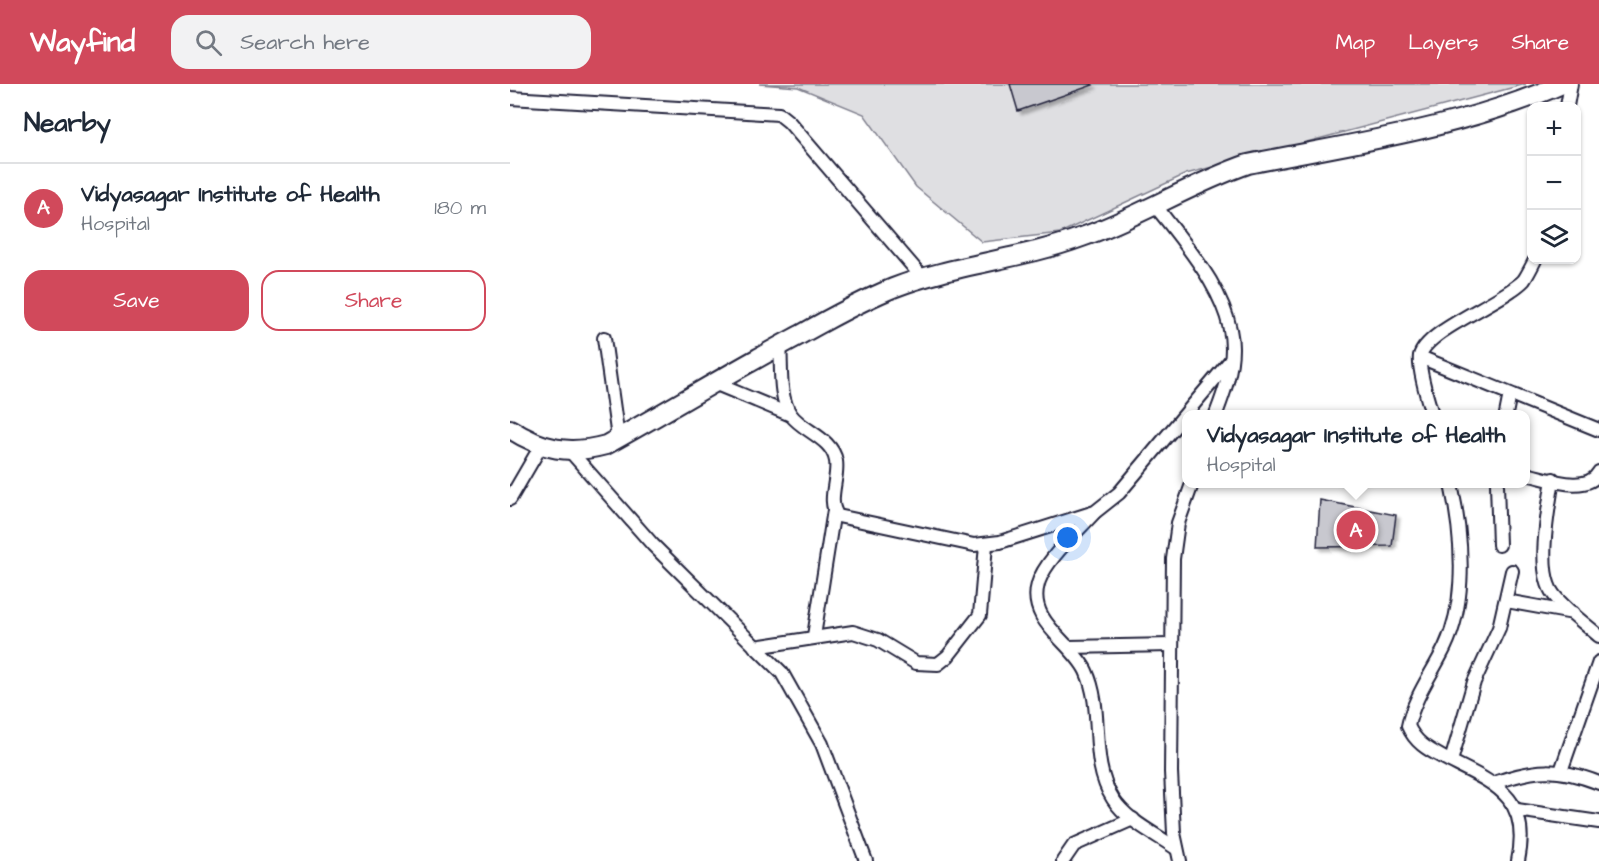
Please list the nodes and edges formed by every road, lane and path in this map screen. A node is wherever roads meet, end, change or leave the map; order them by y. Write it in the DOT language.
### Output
graph roads {
  1 [pos="1562,84"];
  2 [pos="1571,84"];
  3 [pos="510,98"];
  4 [pos="1568,102"];
  5 [pos="1154,204"];
  6 [pos="1533,264"];
  7 [pos="922,277"];
  8 [pos="604,338"];
  9 [pos="780,345"];
  10 [pos="1420,357"];
  11 [pos="1230,361"];
  12 [pos="714,383"];
  13 [pos="1510,394"];
  14 [pos="1189,410"];
  15 [pos="1217,410"];
  16 [pos="1431,410"];
  17 [pos="1507,410"];
  18 [pos="791,415"];
  19 [pos="1182,418"];
  20 [pos="510,429"];
  21 [pos="1599,430"];
  22 [pos="618,438"];
  23 [pos="542,444"];
  24 [pos="570,451"];
  25 [pos="1599,472"];
  26 [pos="1530,475"];
  27 [pos="1553,479"];
  28 [pos="1190,488"];
  29 [pos="1452,488"];
  30 [pos="1497,488"];
  31 [pos="510,499"];
  32 [pos="834,510"];
  33 [pos="1095,512"];
  34 [pos="986,545"];
  35 [pos="1499,545"];
  36 [pos="1512,571"];
  37 [pos="1506,601"];
  38 [pos="1573,613"];
  39 [pos="814,636"];
  40 [pos="1599,636"];
  41 [pos="1171,645"];
  42 [pos="755,647"];
  43 [pos="1069,647"];
  44 [pos="1599,662"];
  45 [pos="1451,761"];
  46 [pos="1562,771"];
  47 [pos="1494,783"];
  48 [pos="1599,783"];
  49 [pos="1517,810"];
  50 [pos="1133,819"];
  51 [pos="1599,822"];
  52 [pos="1178,855"];
  53 [pos="866,861"];
  54 [pos="1064,861"];
  55 [pos="1518,861"];
  1 -- 5 [label="main road"];
  2 -- 4 [label="street"];
  3 -- 7 [label="street"];
  5 -- 7 [label="main road"];
  5 -- 11 [label="street"];
  6 -- 10 [label="street"];
  7 -- 9 [label="main road"];
  8 -- 22 [label="street"];
  9 -- 12 [label="main road"];
  9 -- 18 [label="street"];
  10 -- 13 [label="street"];
  10 -- 16 [label="street"];
  11 -- 14 [label="street"];
  11 -- 15 [label="street"];
  12 -- 18 [label="street"];
  12 -- 22 [label="main road"];
  13 -- 17 [label="street"];
  13 -- 21 [label="street"];
  18 -- 32 [label="street"];
  19 -- 33 [label="street"];
  20 -- 23 [label="main road"];
  22 -- 24 [label="main road"];
  23 -- 24 [label="main road"];
  23 -- 31 [label="street"];
  24 -- 42 [label="street"];
  25 -- 27 [label="street"];
  26 -- 27 [label="street"];
  27 -- 38 [label="street"];
  28 -- 41 [label="street"];
  29 -- 45 [label="street"];
  30 -- 35 [label="street"];
  32 -- 34 [label="street"];
  32 -- 39 [label="street"];
  33 -- 34 [label="street"];
  33 -- 43 [label="street"];
  34 -- 39 [label="street"];
  36 -- 37 [label="street"];
  37 -- 38 [label="street"];
  37 -- 45 [label="street"];
  38 -- 40 [label="street"];
  39 -- 42 [label="street"];
  41 -- 43 [label="street"];
  41 -- 52 [label="street"];
  42 -- 53 [label="street"];
  43 -- 50 [label="street"];
  44 -- 46 [label="street"];
  45 -- 47 [label="street"];
  46 -- 47 [label="street"];
  46 -- 48 [label="street"];
  47 -- 49 [label="street"];
  49 -- 51 [label="street"];
  49 -- 55 [label="street"];
  50 -- 52 [label="street"];
  50 -- 54 [label="street"];
}
